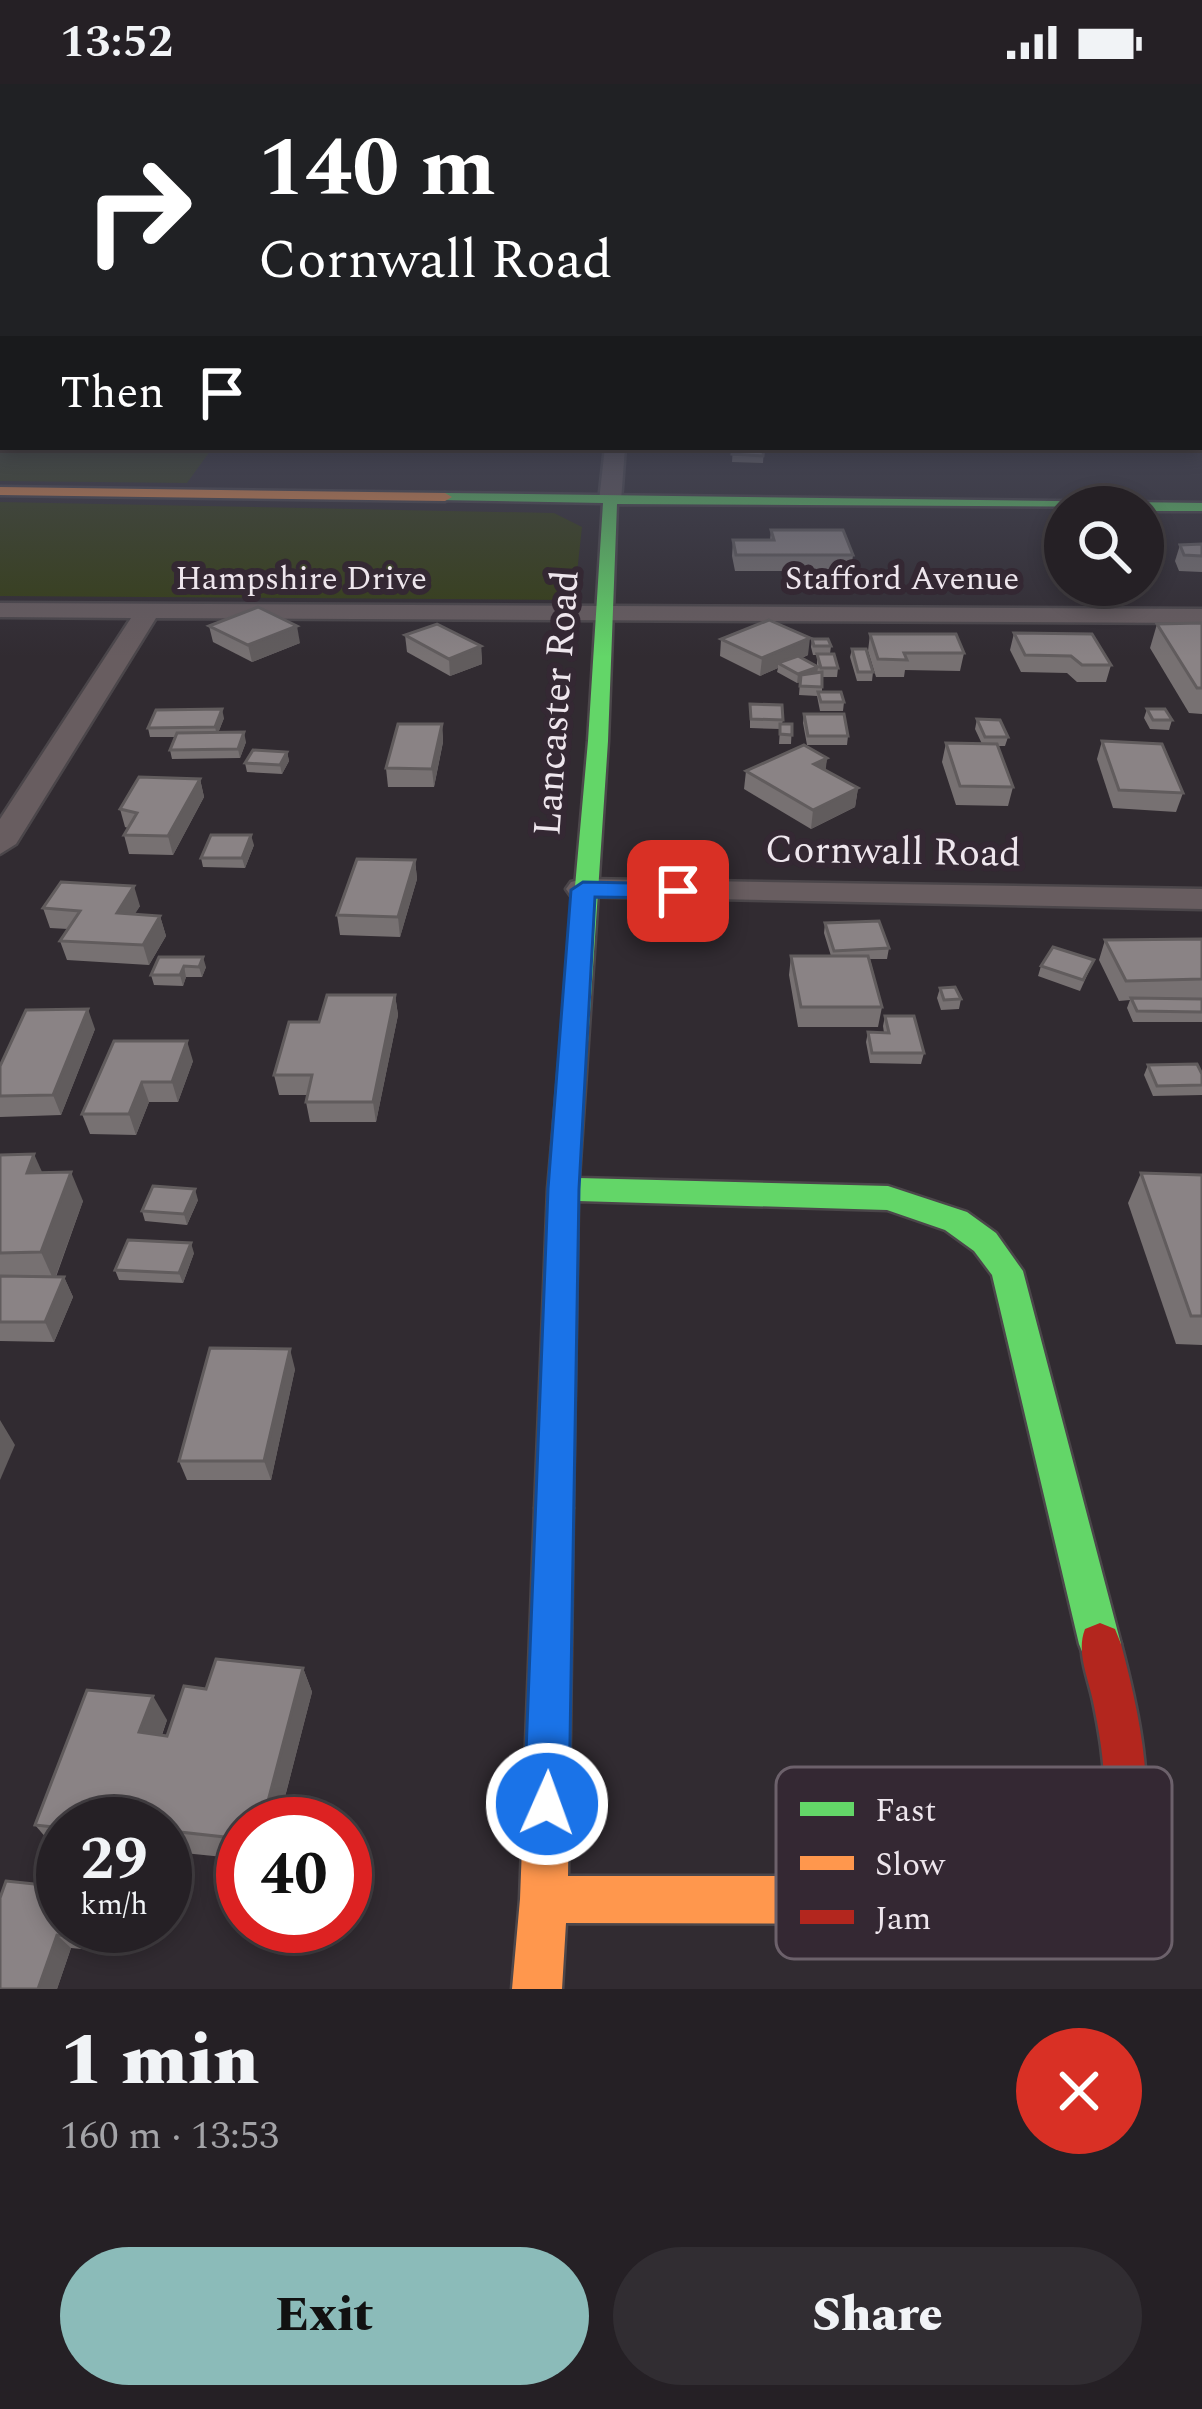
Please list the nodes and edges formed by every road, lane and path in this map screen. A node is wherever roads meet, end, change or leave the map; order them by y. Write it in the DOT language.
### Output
graph roads {
  1 [pos="612,480"];
  2 [pos="0,491"];
  3 [pos="610,501"];
  4 [pos="1202,507"];
  5 [pos="0,610"];
  6 [pos="602,611"];
  7 [pos="147,613"];
  8 [pos="1202,616"];
  9 [pos="0,778"];
  10 [pos="41,779"];
  11 [pos="0,844"];
  12 [pos="583,890"];
  13 [pos="1202,899"];
  14 [pos="563,1189"];
  15 [pos="1125,1767"];
  16 [pos="544,1899"];
  17 [pos="776,1899"];
  18 [pos="537,1989"];
  1 -- 3 [label="street"];
  2 -- 3 [label="street"];
  3 -- 4 [label="street"];
  3 -- 6 [label="street, Lancaster Road"];
  5 -- 7 [label="street, Hampshire Drive"];
  6 -- 7 [label="street, Hampshire Drive"];
  6 -- 8 [label="street, Stafford Avenue"];
  6 -- 12 [label="street, Lancaster Road"];
  7 -- 10 [label="street"];
  9 -- 10 [label="street"];
  10 -- 11 [label="street"];
  12 -- 13 [label="street, Cornwall Road"];
  12 -- 14 [label="street, Lancaster Road"];
  14 -- 15 [label="street"];
  14 -- 16 [label="street, Lancaster Road"];
  16 -- 17 [label="street"];
  16 -- 18 [label="street, Lancaster Road"];
}
